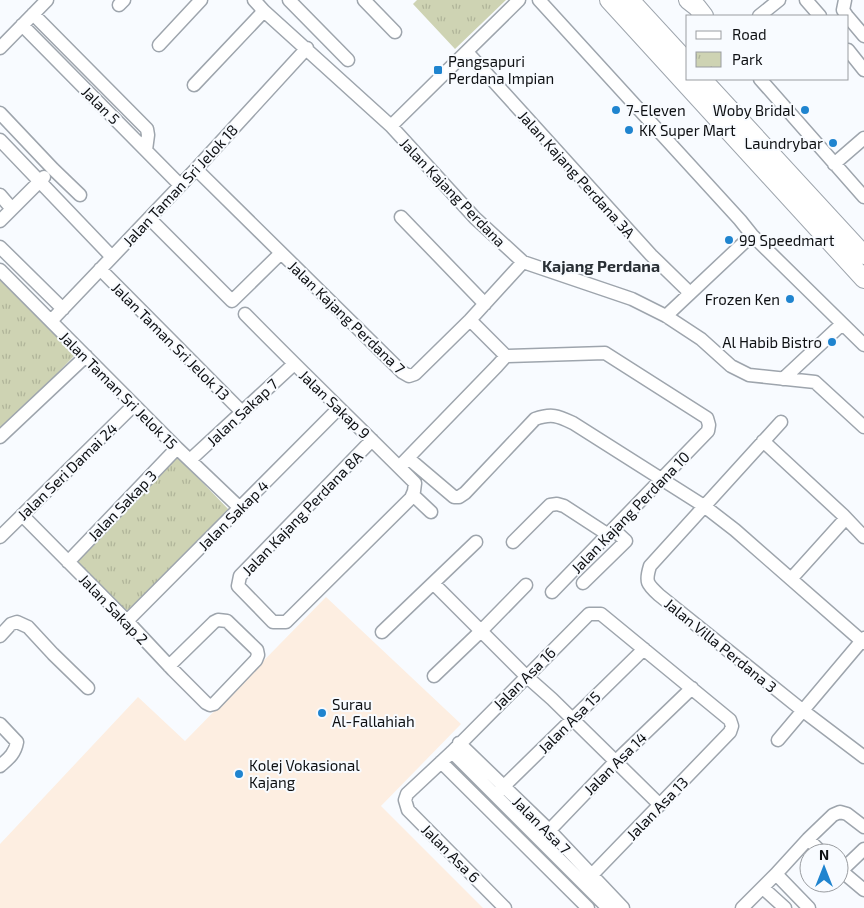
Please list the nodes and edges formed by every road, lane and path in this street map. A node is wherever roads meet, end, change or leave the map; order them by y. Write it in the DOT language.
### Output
graph roads {
  1 [pos="47,0"];
  2 [pos="202,0"];
  3 [pos="254,0"];
  4 [pos="289,0"];
  5 [pos="364,0"];
  6 [pos="519,0"];
  7 [pos="539,0"];
  8 [pos="609,0"];
  9 [pos="630,0"];
  10 [pos="688,0"];
  11 [pos="779,0"];
  12 [pos="806,0"];
  13 [pos="845,0"];
  14 [pos="264,11"];
  15 [pos="33,14"];
  16 [pos="703,15"];
  17 [pos="760,15"];
  18 [pos="819,15"];
  19 [pos="846,15"];
  20 [pos="849,19"];
  21 [pos="22,25"];
  22 [pos="395,32"];
  23 [pos="864,36"];
  24 [pos="159,45"];
  25 [pos="0,48"];
  26 [pos="306,48"];
  27 [pos="849,51"];
  28 [pos="467,52"];
  29 [pos="348,60"];
  30 [pos="686,61"];
  31 [pos="864,70"];
  32 [pos="703,80"];
  33 [pos="761,80"];
  34 [pos="194,85"];
  35 [pos="0,113"];
  36 [pos="391,126"];
  37 [pos="864,138"];
  38 [pos="0,140"];
  39 [pos="146,150"];
  40 [pos="834,164"];
  41 [pos="53,169"];
  42 [pos="196,169"];
  43 [pos="39,181"];
  44 [pos="180,185"];
  45 [pos="0,195"];
  46 [pos="80,195"];
  47 [pos="864,197"];
  48 [pos="12,209"];
  49 [pos="401,217"];
  50 [pos="149,218"];
  51 [pos="0,221"];
  52 [pos="752,235"];
  53 [pos="0,247"];
  54 [pos="281,253"];
  55 [pos="864,255"];
  56 [pos="112,257"];
  57 [pos="523,262"];
  58 [pos="100,269"];
  59 [pos="0,270"];
  60 [pos="864,279"];
  61 [pos="690,294"];
  62 [pos="484,304"];
  63 [pos="63,309"];
  64 [pos="244,314"];
  65 [pos="666,316"];
  66 [pos="837,319"];
  67 [pos="470,320"];
  68 [pos="51,321"];
  69 [pos="864,345"];
  70 [pos="86,356"];
  71 [pos="506,356"];
  72 [pos="294,364"];
  73 [pos="783,378"];
  74 [pos="134,405"];
  75 [pos="339,408"];
  76 [pos="242,412"];
  77 [pos="781,422"];
  78 [pos="864,426"];
  79 [pos="0,438"];
  80 [pos="372,440"];
  81 [pos="763,441"];
  82 [pos="177,448"];
  83 [pos="190,460"];
  84 [pos="403,462"];
  85 [pos="663,479"];
  86 [pos="412,496"];
  87 [pos="704,506"];
  88 [pos="240,508"];
  89 [pos="431,512"];
  90 [pos="22,515"];
  91 [pos="846,518"];
  92 [pos="610,531"];
  93 [pos="0,537"];
  94 [pos="864,537"];
  95 [pos="476,542"];
  96 [pos="513,542"];
  97 [pos="68,562"];
  98 [pos="791,579"];
  99 [pos="583,583"];
  100 [pos="434,584"];
  101 [pos="526,585"];
  102 [pos="552,592"];
  103 [pos="127,621"];
  104 [pos="481,631"];
  105 [pos="382,632"];
  106 [pos="0,636"];
  107 [pos="863,641"];
  108 [pos="644,649"];
  109 [pos="169,666"];
  110 [pos="434,676"];
  111 [pos="526,676"];
  112 [pos="88,688"];
  113 [pos="692,688"];
  114 [pos="802,710"];
  115 [pos="572,719"];
  116 [pos="0,724"];
  117 [pos="778,740"];
  118 [pos="455,747"];
  119 [pos="864,757"];
  120 [pos="441,762"];
  121 [pos="615,762"];
  122 [pos="0,766"];
  123 [pos="500,791"];
  124 [pos="407,794"];
  125 [pos="660,805"];
  126 [pos="864,827"];
  127 [pos="545,835"];
  128 [pos="808,839"];
  129 [pos="812,843"];
  130 [pos="864,849"];
  131 [pos="849,862"];
  132 [pos="776,874"];
  133 [pos="849,878"];
  134 [pos="588,879"];
  135 [pos="763,888"];
  136 [pos="864,890"];
  137 [pos="505,908"];
  138 [pos="588,908"];
  139 [pos="608,908"];
  140 [pos="623,908"];
  141 [pos="742,908"];
  142 [pos="785,908"];
  143 [pos="809,908"];
  1 -- 15 [label="street"];
  2 -- 24 [label="street"];
  3 -- 14 [label="street, Jalan Kajang Perdana"];
  4 -- 29 [label="street"];
  5 -- 22 [label="street"];
  6 -- 28 [label="street"];
  7 -- 52 [label="street"];
  8 -- 60 [label="highway"];
  9 -- 30 [label="highway"];
  10 -- 16 [label="highway"];
  11 -- 17 [label="street"];
  12 -- 18 [label="street"];
  13 -- 19 [label="street"];
  14 -- 26 [label="street, Jalan Kajang Perdana"];
  14 -- 34 [label="street"];
  15 -- 21 [label="street"];
  15 -- 39 [label="street"];
  20 -- 23 [label="street"];
  21 -- 25 [label="street"];
  21 -- 39 [label="street, Jalan 5"];
  26 -- 36 [label="street, Jalan Kajang Perdana"];
  26 -- 42 [label="street, Jalan Taman Sri Jelok 18"];
  27 -- 31 [label="street"];
  28 -- 36 [label="street"];
  28 -- 61 [label="street, Jalan Kajang Perdana 3A"];
  32 -- 55 [label="highway"];
  33 -- 40 [label="street"];
  35 -- 41 [label="street"];
  36 -- 57 [label="street, Jalan Kajang Perdana"];
  37 -- 40 [label="street"];
  38 -- 43 [label="street"];
  39 -- 44 [label="street, Jalan 5"];
  40 -- 47 [label="street"];
  41 -- 43 [label="street"];
  41 -- 46 [label="street"];
  42 -- 44 [label="street, Jalan Taman Sri Jelok 18"];
  42 -- 54 [label="street, Jalan Kajang Perdana 7"];
  43 -- 48 [label="street"];
  43 -- 56 [label="street"];
  44 -- 50 [label="street, Jalan Taman Sri Jelok 18"];
  45 -- 48 [label="street"];
  48 -- 51 [label="street"];
  49 -- 62 [label="street"];
  50 -- 54 [label="street"];
  50 -- 56 [label="street, Jalan Taman Sri Jelok 18"];
  52 -- 61 [label="street"];
  52 -- 66 [label="street"];
  53 -- 63 [label="street"];
  54 -- 67 [label="street, Jalan Kajang Perdana 7"];
  56 -- 58 [label="street, Jalan Taman Sri Jelok 18"];
  57 -- 62 [label="street"];
  57 -- 65 [label="street, Jalan Kajang Perdana"];
  58 -- 63 [label="street, Jalan Taman Sri Jelok 18"];
  58 -- 76 [label="street, Jalan Taman Sri Jelok 13"];
  59 -- 68 [label="street, Jalan Taman Sri Jelok 15"];
  61 -- 65 [label="street"];
  62 -- 67 [label="street"];
  63 -- 68 [label="street, Jalan Taman Sri Jelok 18"];
  64 -- 72 [label="street, Jalan Sakap 9"];
  65 -- 73 [label="street, Jalan Kajang Perdana"];
  66 -- 69 [label="street"];
  66 -- 73 [label="street"];
  67 -- 71 [label="street"];
  68 -- 70 [label="street, Jalan Taman Sri Jelok 15"];
  70 -- 74 [label="street, Jalan Taman Sri Jelok 15"];
  70 -- 79 [label="street"];
  71 -- 84 [label="street"];
  71 -- 85 [label="street, Jalan Kajang Perdana 10"];
  72 -- 75 [label="street, Jalan Sakap 9"];
  72 -- 76 [label="street, Jalan Sakap 7"];
  73 -- 78 [label="street, Jalan Kajang Perdana"];
  74 -- 82 [label="street, Jalan Taman Sri Jelok 15"];
  74 -- 90 [label="street, Jalan Seri Damai 24"];
  75 -- 80 [label="street, Jalan Sakap 9"];
  75 -- 88 [label="street, Jalan Sakap 4"];
  76 -- 83 [label="street, Jalan Sakap 7"];
  77 -- 81 [label="street"];
  80 -- 84 [label="street, Jalan Sakap 9"];
  80 -- 86 [label="street, Jalan Kajang Perdana 8A"];
  81 -- 87 [label="street"];
  81 -- 91 [label="street"];
  82 -- 83 [label="street, Jalan Taman Sri Jelok 15"];
  82 -- 97 [label="street, Jalan Sakap 3"];
  83 -- 88 [label="street, Jalan Taman Sri Jelok 15"];
  84 -- 85 [label="street"];
  84 -- 86 [label="street, Jalan Sakap 9"];
  85 -- 87 [label="street"];
  85 -- 92 [label="street, Jalan Kajang Perdana 10"];
  86 -- 89 [label="street"];
  87 -- 98 [label="street"];
  87 -- 114 [label="street, Jalan Villa Perdana 3"];
  88 -- 103 [label="street, Jalan Sakap 4"];
  90 -- 93 [label="street, Jalan Seri Damai 24"];
  90 -- 97 [label="street, Jalan Sakap 2"];
  91 -- 94 [label="street"];
  91 -- 98 [label="street"];
  92 -- 96 [label="street"];
  92 -- 99 [label="street"];
  92 -- 102 [label="street, Jalan Kajang Perdana 10"];
  95 -- 100 [label="street"];
  97 -- 103 [label="street, Jalan Sakap 2"];
  98 -- 107 [label="street"];
  100 -- 104 [label="street"];
  100 -- 105 [label="street"];
  101 -- 104 [label="street"];
  103 -- 109 [label="street, Jalan Sakap 2"];
  104 -- 110 [label="street"];
  104 -- 111 [label="street"];
  106 -- 112 [label="street"];
  107 -- 114 [label="street"];
  108 -- 111 [label="street, Jalan Asa 16"];
  108 -- 113 [label="street"];
  108 -- 115 [label="street, Jalan Asa 15"];
  109 -- 109 [label="street, Jalan Sakap 2"];
  111 -- 115 [label="street"];
  111 -- 118 [label="street, Jalan Asa 16"];
  113 -- 121 [label="street, Jalan Asa 14"];
  113 -- 125 [label="street, Jalan Asa 13"];
  114 -- 117 [label="street"];
  114 -- 119 [label="street, Jalan Villa Perdana 3"];
  115 -- 121 [label="street"];
  115 -- 123 [label="street, Jalan Asa 15"];
  116 -- 122 [label="street"];
  118 -- 120 [label="street, Jalan Asa 16"];
  118 -- 123 [label="street, Jalan Asa 7"];
  120 -- 124 [label="street, Jalan Asa 16"];
  120 -- 138 [label="street, Jalan Asa 7"];
  121 -- 125 [label="street"];
  121 -- 127 [label="street, Jalan Asa 14"];
  123 -- 127 [label="street, Jalan Asa 7"];
  124 -- 137 [label="street, Jalan Asa 6"];
  125 -- 134 [label="street, Jalan Asa 13"];
  126 -- 128 [label="street"];
  127 -- 134 [label="street, Jalan Asa 7"];
  128 -- 129 [label="street"];
  128 -- 132 [label="street"];
  130 -- 131 [label="street"];
  132 -- 135 [label="street"];
  132 -- 143 [label="street"];
  133 -- 136 [label="street"];
  134 -- 139 [label="street, Jalan Asa 7"];
  134 -- 140 [label="street, Jalan Asa 7"];
  135 -- 141 [label="street"];
  135 -- 142 [label="street"];
}
